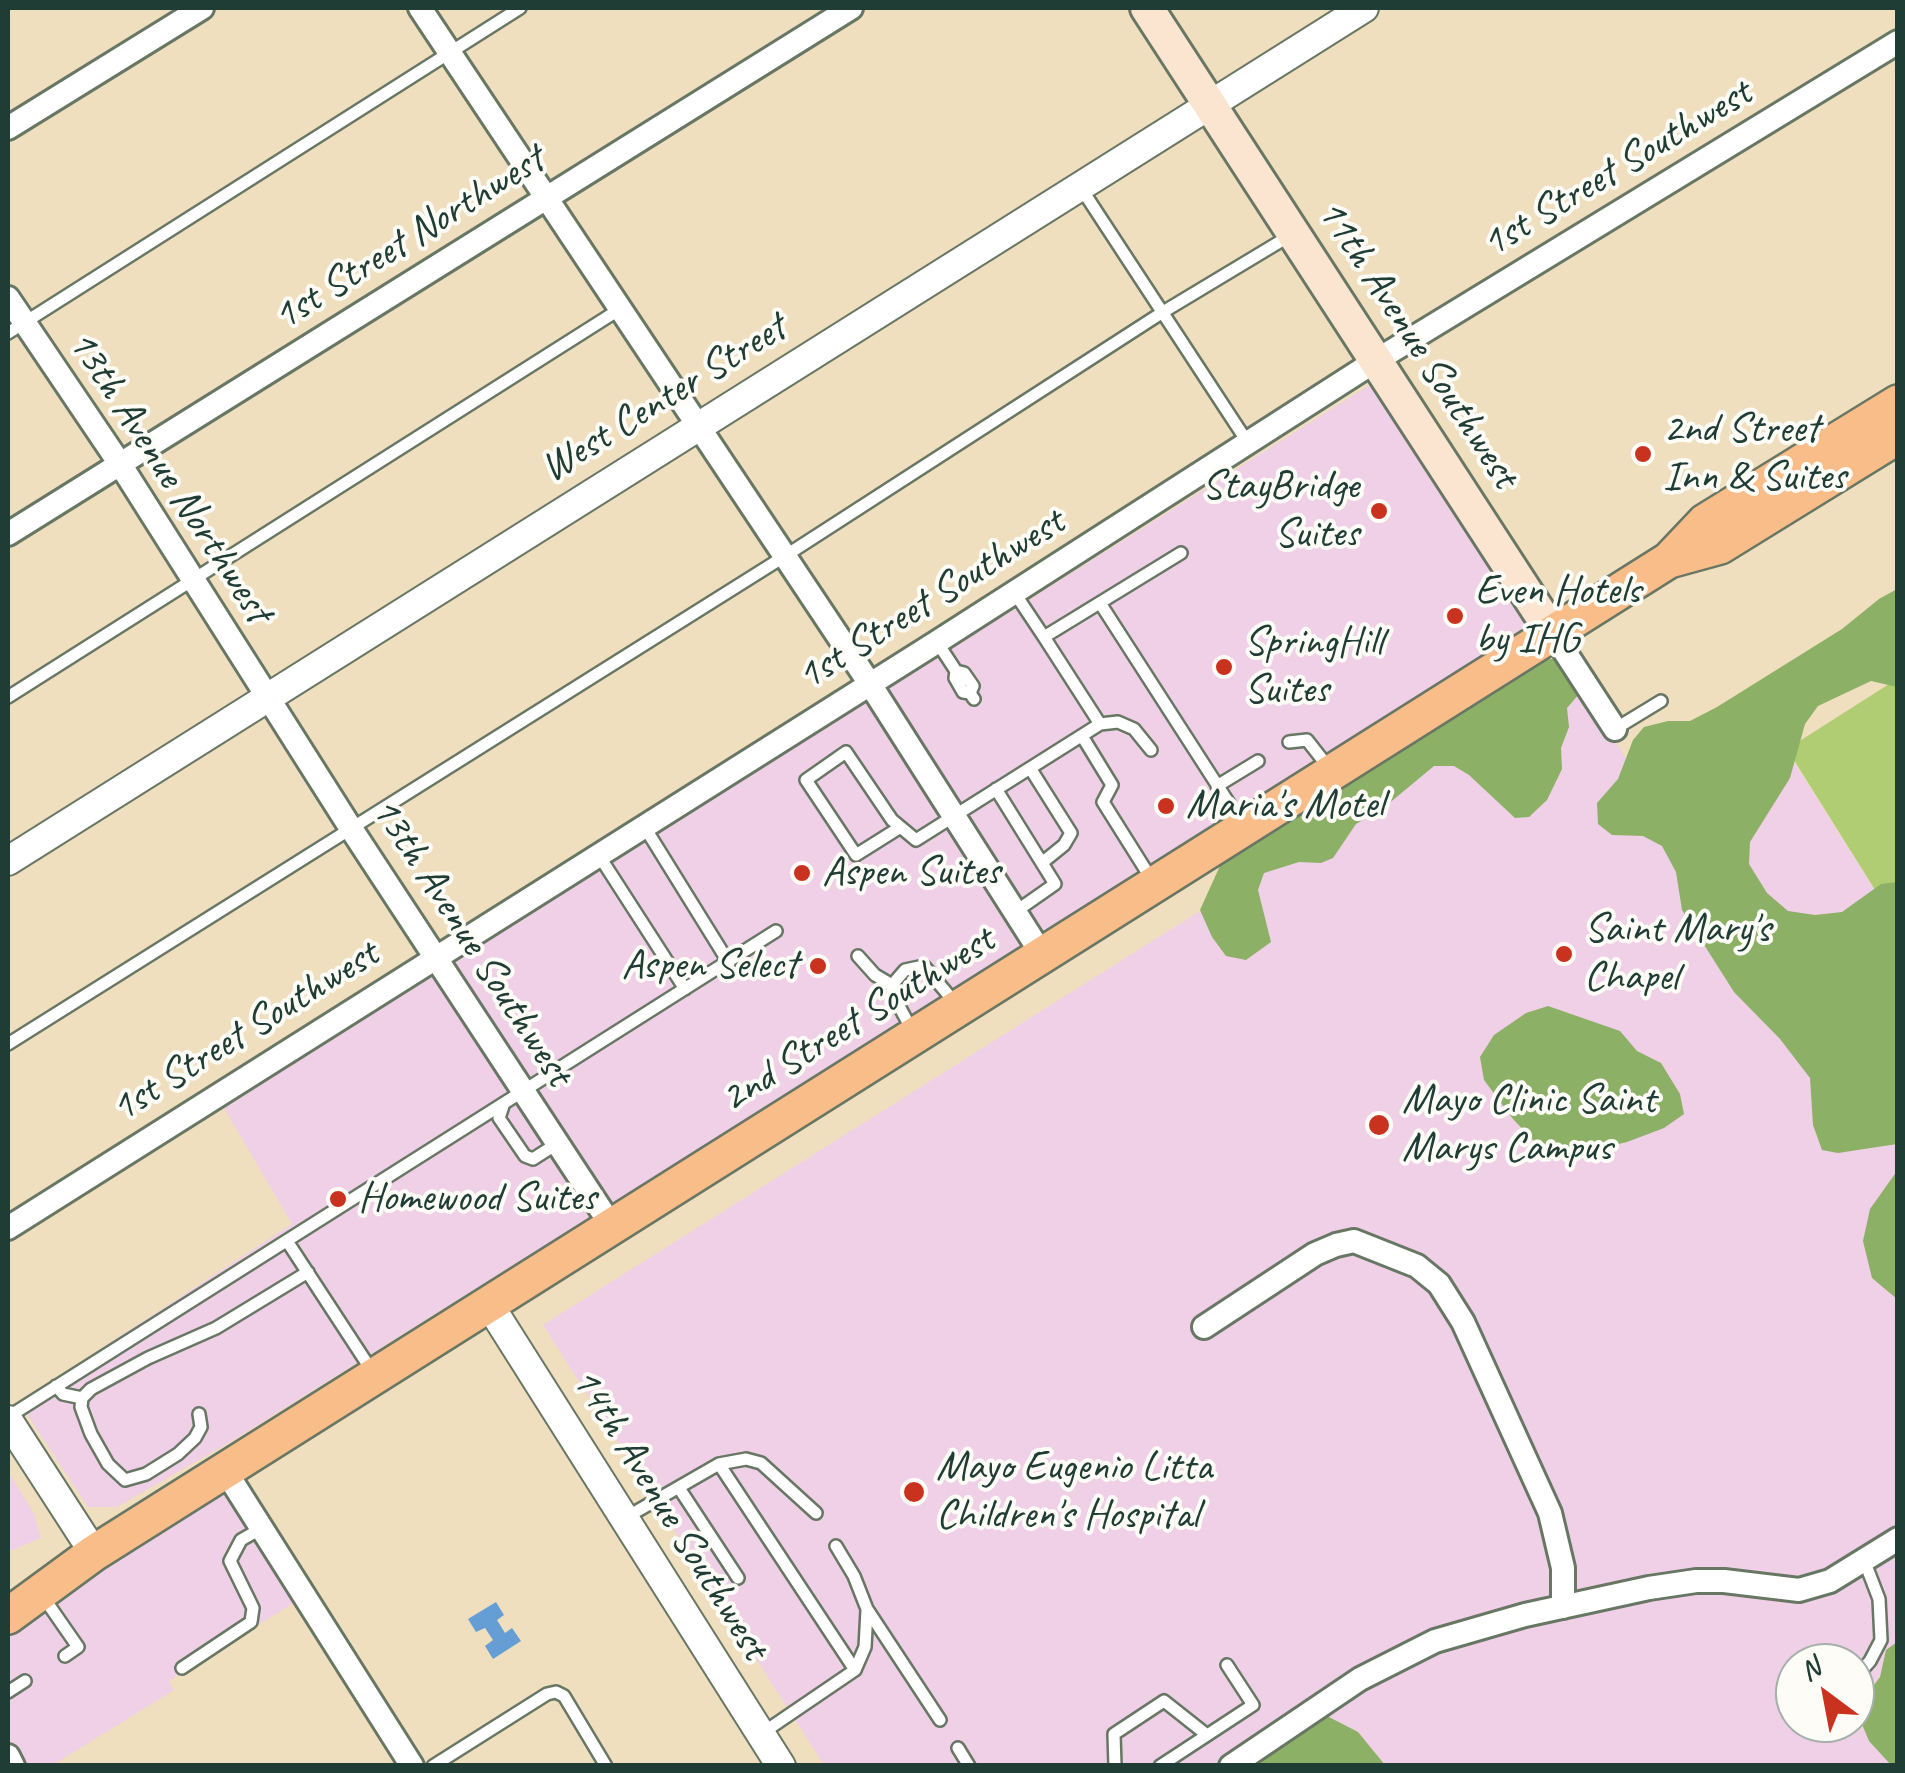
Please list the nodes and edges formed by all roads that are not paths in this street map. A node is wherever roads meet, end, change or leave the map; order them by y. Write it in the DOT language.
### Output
graph roads {
  1 [pos="202,8"];
  2 [pos="420,8"];
  3 [pos="520,8"];
  4 [pos="851,8"];
  5 [pos="1147,8"];
  6 [pos="1364,8"];
  7 [pos="1898,42"];
  8 [pos="451,53"];
  9 [pos="1210,102"];
  10 [pos="8,128"];
  11 [pos="1079,184"];
  12 [pos="546,197"];
  13 [pos="1294,232"];
  14 [pos="8,298"];
  15 [pos="620,308"];
  16 [pos="1163,312"];
  17 [pos="16,328"];
  18 [pos="1377,360"];
  19 [pos="1898,403"];
  20 [pos="698,425"];
  21 [pos="1898,436"];
  22 [pos="1248,443"];
  23 [pos="120,464"];
  24 [pos="8,534"];
  25 [pos="1181,553"];
  26 [pos="785,556"];
  27 [pos="1669,560"];
  28 [pos="192,579"];
  29 [pos="1014,592"];
  30 [pos="1100,603"];
  31 [pos="1552,632"];
  32 [pos="1044,637"];
  33 [pos="937,642"];
  34 [pos="870,684"];
  35 [pos="8,696"];
  36 [pos="972,696"];
  37 [pos="267,698"];
  38 [pos="1661,700"];
  39 [pos="1100,724"];
  40 [pos="1615,729"];
  41 [pos="1082,736"];
  42 [pos="1289,742"];
  43 [pos="1151,750"];
  44 [pos="1258,761"];
  45 [pos="1030,768"];
  46 [pos="1332,772"];
  47 [pos="1218,786"];
  48 [pos="996,789"];
  49 [pos="954,816"];
  50 [pos="644,826"];
  51 [pos="350,827"];
  52 [pos="900,828"];
  53 [pos="1244,828"];
  54 [pos="598,854"];
  55 [pos="8,860"];
  56 [pos="1043,862"];
  57 [pos="1154,884"];
  58 [pos="1014,912"];
  59 [pos="776,930"];
  60 [pos="436,956"];
  61 [pos="858,956"];
  62 [pos="1043,956"];
  63 [pos="728,962"];
  64 [pos="892,985"];
  65 [pos="685,989"];
  66 [pos="960,1008"];
  67 [pos="915,1036"];
  68 [pos="8,1044"];
  69 [pos="524,1090"];
  70 [pos="504,1104"];
  71 [pos="558,1143"];
  72 [pos="8,1228"];
  73 [pos="613,1228"];
  74 [pos="287,1240"];
  75 [pos="308,1272"];
  76 [pos="490,1306"];
  77 [pos="1204,1327"];
  78 [pos="376,1377"];
  79 [pos="56,1386"];
  80 [pos="82,1398"];
  81 [pos="198,1414"];
  82 [pos="8,1419"];
  83 [pos="719,1464"];
  84 [pos="226,1472"];
  85 [pos="679,1488"];
  86 [pos="816,1513"];
  87 [pos="624,1518"];
  88 [pos="262,1528"];
  89 [pos="1898,1538"];
  90 [pos="836,1546"];
  91 [pos="94,1553"];
  92 [pos="1864,1560"];
  93 [pos="738,1578"];
  94 [pos="24,1590"];
  95 [pos="1564,1606"];
  96 [pos="867,1609"];
  97 [pos="8,1616"];
  98 [pos="1875,1652"];
  99 [pos="65,1656"];
  100 [pos="1227,1665"];
  101 [pos="182,1668"];
  102 [pos="856,1670"];
  103 [pos="26,1681"];
  104 [pos="8,1692"];
  105 [pos="940,1720"];
  106 [pos="761,1734"];
  107 [pos="1206,1735"];
  108 [pos="958,1748"];
  109 [pos="8,1756"];
  110 [pos="13,1766"];
  111 [pos="412,1766"];
  112 [pos="432,1766"];
  113 [pos="606,1766"];
  114 [pos="781,1766"];
  115 [pos="969,1766"];
  116 [pos="1115,1766"];
  117 [pos="1160,1766"];
  118 [pos="1231,1766"];
  1 -- 10 [label="street"];
  2 -- 8 [label="street"];
  3 -- 8 [label="lane"];
  4 -- 12 [label="street, 1st Street Northwest"];
  5 -- 9 [label="main road, 11th Avenue Southwest"];
  6 -- 9 [label="street, West Center Street"];
  7 -- 18 [label="street, 1st Street Southwest"];
  8 -- 12 [label="street"];
  8 -- 17 [label="lane"];
  9 -- 11 [label="street, West Center Street"];
  9 -- 13 [label="main road, 11th Avenue Southwest"];
  11 -- 16 [label="lane"];
  11 -- 20 [label="street, West Center Street"];
  12 -- 15 [label="street"];
  12 -- 23 [label="street, 1st Street Northwest"];
  13 -- 16 [label="lane"];
  13 -- 18 [label="main road, 11th Avenue Southwest"];
  14 -- 17 [label="street, 13th Avenue Northwest"];
  15 -- 20 [label="street"];
  15 -- 28 [label="lane"];
  16 -- 22 [label="lane"];
  16 -- 26 [label="lane"];
  17 -- 23 [label="street, 13th Avenue Northwest"];
  18 -- 22 [label="street, 1st Street Southwest"];
  18 -- 31 [label="main road, 11th Avenue Southwest"];
  19 -- 27 [label="main road, 2nd Street Southwest"];
  20 -- 26 [label="street"];
  20 -- 37 [label="street, West Center Street"];
  21 -- 27 [label="main road, 2nd Street Southwest"];
  22 -- 29 [label="street, 1st Street Southwest"];
  23 -- 24 [label="street, 1st Street Northwest"];
  23 -- 28 [label="street, 13th Avenue Northwest"];
  25 -- 30 [label="lane"];
  26 -- 34 [label="street"];
  26 -- 51 [label="lane"];
  27 -- 31 [label="main road, 2nd Street Southwest"];
  28 -- 35 [label="lane"];
  28 -- 37 [label="street, 13th Avenue Northwest"];
  29 -- 32 [label="lane"];
  29 -- 33 [label="street, 1st Street Southwest"];
  30 -- 32 [label="lane"];
  30 -- 47 [label="lane"];
  31 -- 40 [label="street"];
  31 -- 46 [label="main road, 2nd Street Southwest"];
  32 -- 39 [label="lane"];
  33 -- 34 [label="street, 1st Street Southwest"];
  33 -- 36 [label="lane"];
  34 -- 49 [label="street"];
  34 -- 50 [label="street, 1st Street Southwest"];
  37 -- 51 [label="street, 13th Avenue Southwest"];
  37 -- 55 [label="street, West Center Street"];
  38 -- 40 [label="lane"];
  39 -- 41 [label="lane"];
  39 -- 43 [label="lane"];
  41 -- 45 [label="lane"];
  41 -- 57 [label="lane"];
  42 -- 46 [label="lane"];
  44 -- 47 [label="lane"];
  45 -- 48 [label="lane"];
  45 -- 56 [label="lane"];
  46 -- 53 [label="main road, 2nd Street Southwest"];
  47 -- 53 [label="lane"];
  48 -- 49 [label="lane"];
  48 -- 56 [label="lane"];
  49 -- 52 [label="lane"];
  49 -- 58 [label="street"];
  50 -- 54 [label="street, 1st Street Southwest"];
  50 -- 63 [label="lane"];
  51 -- 60 [label="street, 13th Avenue Southwest"];
  51 -- 68 [label="lane"];
  52 -- 52 [label="lane"];
  53 -- 57 [label="main road, 2nd Street Southwest"];
  54 -- 60 [label="street, 1st Street Southwest"];
  54 -- 65 [label="lane"];
  56 -- 58 [label="lane"];
  57 -- 62 [label="main road, 2nd Street Southwest"];
  58 -- 62 [label="street"];
  59 -- 63 [label="lane"];
  60 -- 69 [label="street, 13th Avenue Southwest"];
  60 -- 72 [label="street, 1st Street Southwest"];
  61 -- 64 [label="lane"];
  62 -- 66 [label="main road, 2nd Street Southwest"];
  63 -- 65 [label="lane"];
  64 -- 66 [label="lane"];
  64 -- 67 [label="lane"];
  65 -- 69 [label="lane"];
  66 -- 67 [label="main road, 2nd Street Southwest"];
  67 -- 73 [label="main road, 2nd Street Southwest"];
  69 -- 70 [label="lane"];
  69 -- 71 [label="street, 13th Avenue Southwest"];
  70 -- 71 [label="lane"];
  70 -- 74 [label="lane"];
  71 -- 73 [label="street, 13th Avenue Southwest"];
  73 -- 76 [label="main road, 2nd Street Southwest"];
  74 -- 75 [label="lane"];
  74 -- 79 [label="lane"];
  75 -- 78 [label="lane"];
  75 -- 80 [label="lane"];
  76 -- 78 [label="main road, 2nd Street Southwest"];
  76 -- 87 [label="street, 14th Avenue Southwest"];
  77 -- 95 [label="street"];
  78 -- 84 [label="main road, 2nd Street Southwest"];
  79 -- 80 [label="lane"];
  79 -- 82 [label="lane"];
  80 -- 81 [label="lane"];
  82 -- 91 [label="street"];
  83 -- 85 [label="lane"];
  83 -- 86 [label="lane"];
  83 -- 102 [label="lane"];
  84 -- 88 [label="street"];
  84 -- 91 [label="main road, 2nd Street Southwest"];
  85 -- 87 [label="lane"];
  85 -- 93 [label="lane"];
  87 -- 106 [label="street, 14th Avenue Southwest"];
  88 -- 101 [label="lane"];
  88 -- 111 [label="street"];
  89 -- 92 [label="street"];
  90 -- 96 [label="lane"];
  91 -- 94 [label="main road, 2nd Street Southwest"];
  92 -- 95 [label="street"];
  92 -- 98 [label="lane"];
  94 -- 97 [label="main road, 2nd Street Southwest"];
  94 -- 99 [label="lane"];
  95 -- 118 [label="street"];
  96 -- 102 [label="lane"];
  96 -- 105 [label="lane"];
  100 -- 107 [label="lane"];
  102 -- 106 [label="lane"];
  103 -- 104 [label="lane"];
  106 -- 114 [label="street, 14th Avenue Southwest"];
  107 -- 116 [label="lane"];
  107 -- 117 [label="lane"];
  108 -- 115 [label="lane"];
  109 -- 110 [label="street"];
  112 -- 113 [label="lane"];
}
